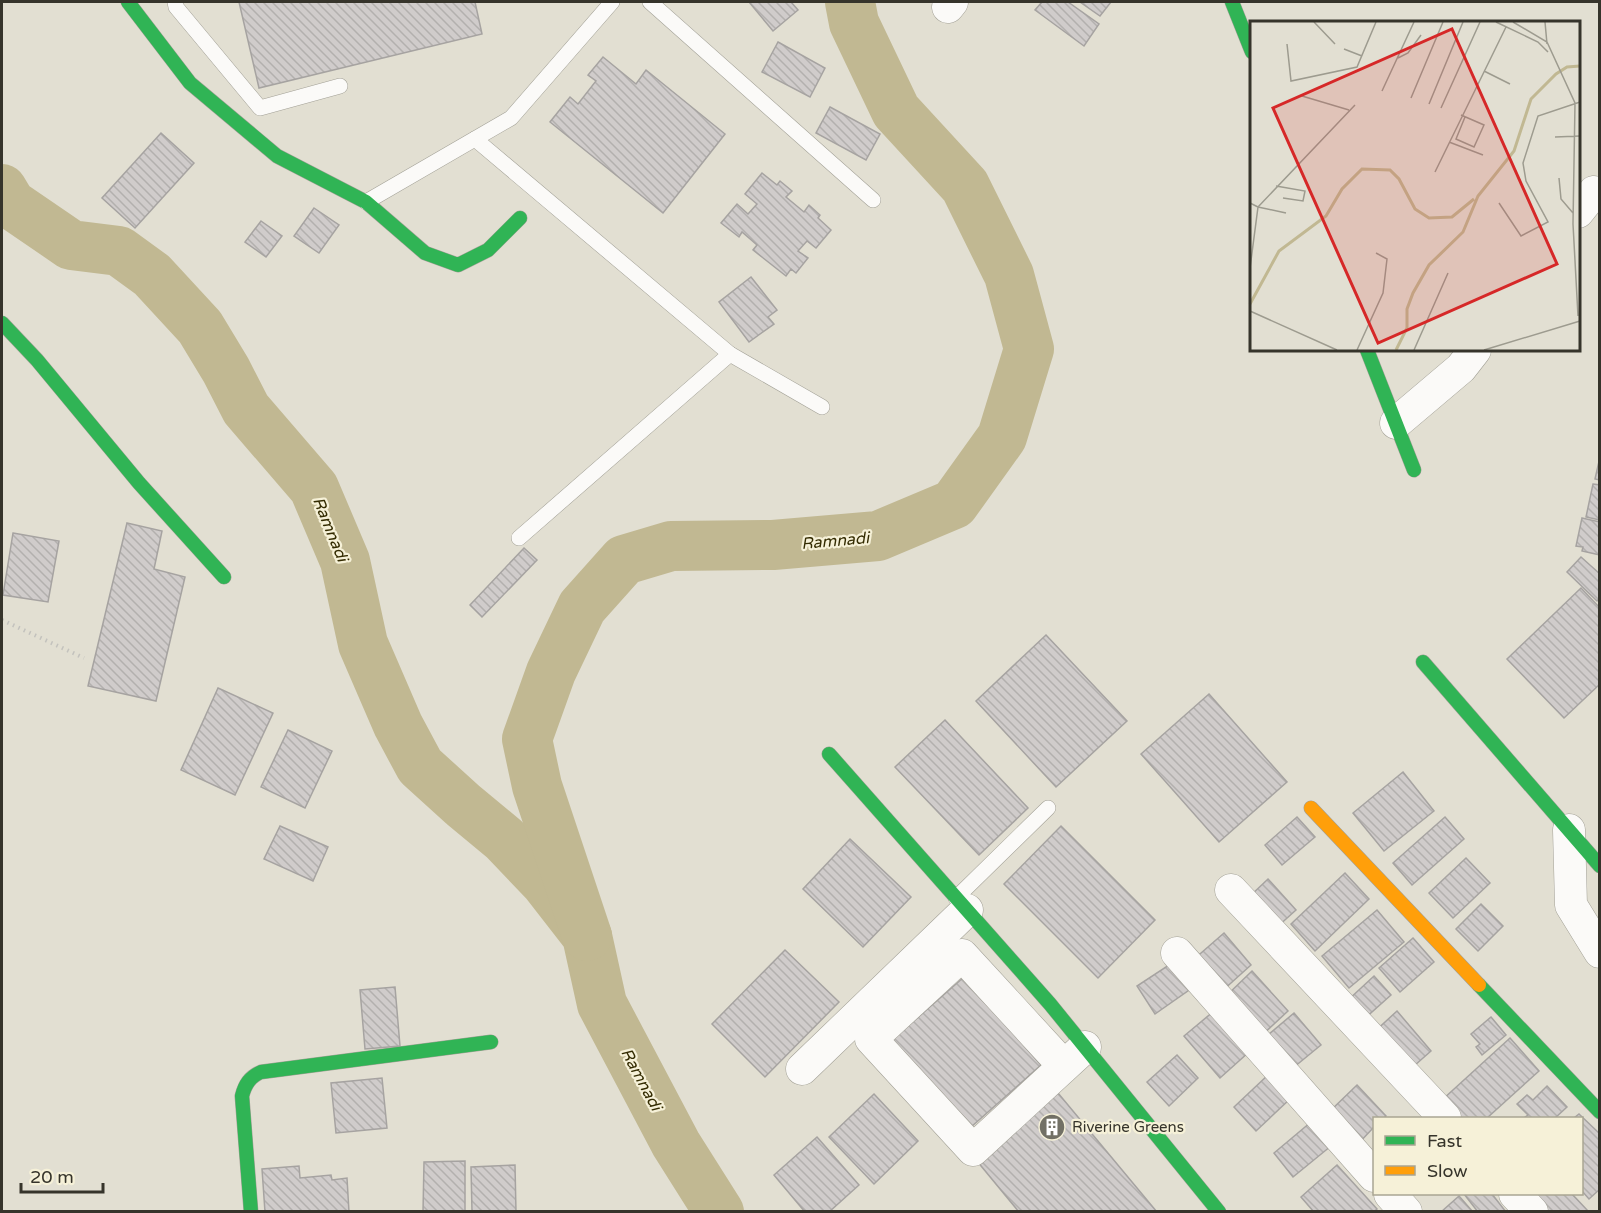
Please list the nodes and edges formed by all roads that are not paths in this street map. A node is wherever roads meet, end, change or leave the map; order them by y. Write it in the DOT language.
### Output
graph roads {
  1 [pos="128,2"];
  2 [pos="175,2"];
  3 [pos="612,2"];
  4 [pos="650,2"];
  5 [pos="1232,2"];
  6 [pos="1250,49"];
  7 [pos="340,86"];
  8 [pos="475,139"];
  9 [pos="873,200"];
  10 [pos="366,202"];
  11 [pos="520,218"];
  12 [pos="2,323"];
  13 [pos="1367,351"];
  14 [pos="1474,351"];
  15 [pos="730,354"];
  16 [pos="822,407"];
  17 [pos="1396,423"];
  18 [pos="1414,470"];
  19 [pos="519,538"];
  20 [pos="224,577"];
  21 [pos="1423,662"];
  22 [pos="830,754"];
  23 [pos="1048,808"];
  24 [pos="1311,808"];
  25 [pos="1569,830"];
  26 [pos="1599,866"];
  27 [pos="1231,890"];
  28 [pos="962,904"];
  29 [pos="1599,952"];
  30 [pos="1177,953"];
  31 [pos="491,1042"];
  32 [pos="1074,1057"];
  33 [pos="802,1068"];
  34 [pos="1599,1112"];
  35 [pos="1442,1117"];
  36 [pos="1373,1175"];
  37 [pos="1391,1195"];
  38 [pos="1516,1195"];
  39 [pos="251,1212"];
  40 [pos="1219,1212"];
  41 [pos="1406,1212"];
  42 [pos="1532,1212"];
  1 -- 10 [label="street"];
  2 -- 7 [label="lane"];
  3 -- 8 [label="lane"];
  4 -- 9 [label="lane"];
  5 -- 6 [label="street"];
  8 -- 10 [label="lane"];
  8 -- 15 [label="lane"];
  10 -- 11 [label="street"];
  12 -- 20 [label="street"];
  13 -- 17 [label="street"];
  14 -- 17 [label="street"];
  15 -- 16 [label="lane"];
  15 -- 19 [label="lane"];
  17 -- 18 [label="street"];
  21 -- 25 [label="street"];
  22 -- 28 [label="street"];
  23 -- 28 [label="lane"];
  24 -- 34 [label="street"];
  25 -- 26 [label="street"];
  25 -- 29 [label="street"];
  27 -- 35 [label="street"];
  28 -- 32 [label="street"];
  28 -- 33 [label="street"];
  30 -- 36 [label="street"];
  31 -- 39 [label="street"];
  32 -- 32 [label="street"];
  32 -- 40 [label="street"];
  37 -- 41 [label="street"];
  38 -- 42 [label="street"];
}
